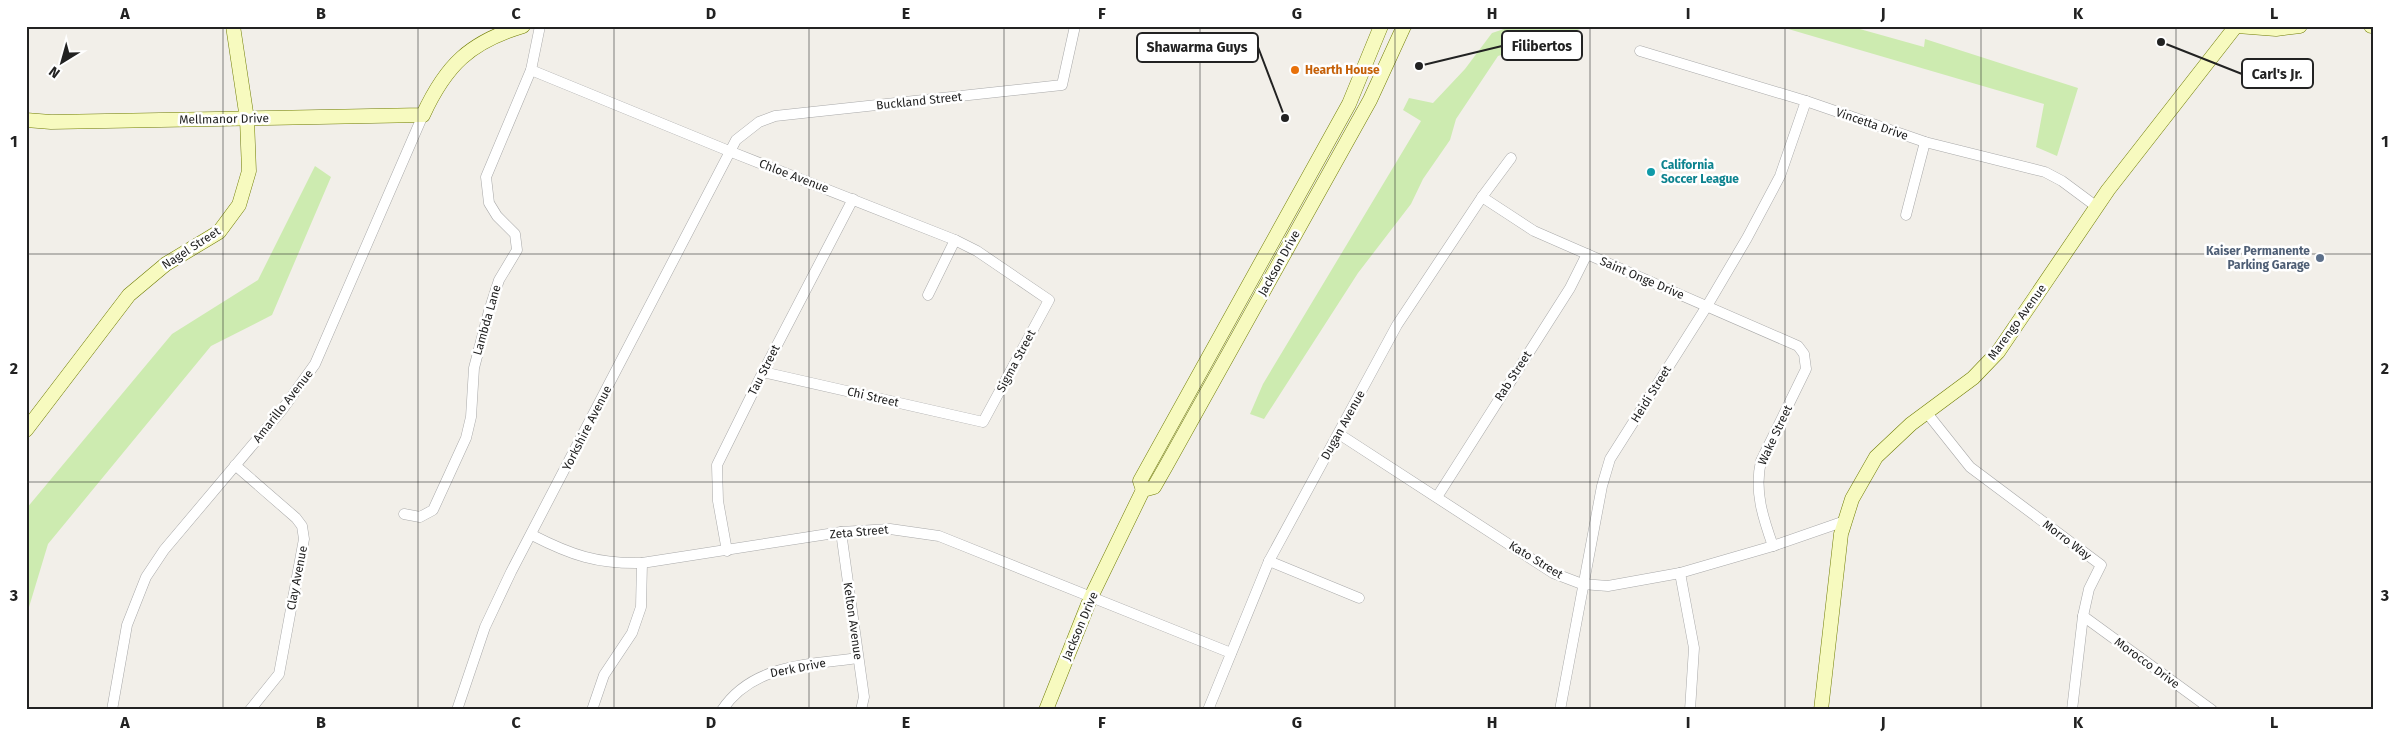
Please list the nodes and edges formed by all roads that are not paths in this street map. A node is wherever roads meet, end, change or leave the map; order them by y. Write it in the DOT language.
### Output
graph roads {
  1 [pos="233,26"];
  2 [pos="523,26"];
  3 [pos="540,26"];
  4 [pos="1074,26"];
  5 [pos="1381,26"];
  6 [pos="1404,26"];
  7 [pos="2237,26"];
  8 [pos="2300,26"];
  9 [pos="1640,51"];
  10 [pos="531,70"];
  11 [pos="1806,101"];
  12 [pos="423,115"];
  13 [pos="247,119"];
  14 [pos="26,120"];
  15 [pos="1925,142"];
  16 [pos="729,152"];
  17 [pos="1511,158"];
  18 [pos="1482,197"];
  19 [pos="853,199"];
  20 [pos="2098,207"];
  21 [pos="1906,215"];
  22 [pos="955,240"];
  23 [pos="1587,254"];
  24 [pos="928,295"];
  25 [pos="1048,300"];
  26 [pos="1707,306"];
  27 [pos="1804,354"];
  28 [pos="763,372"];
  29 [pos="1927,413"];
  30 [pos="984,422"];
  31 [pos="26,430"];
  32 [pos="1338,434"];
  33 [pos="235,465"];
  34 [pos="1143,490"];
  35 [pos="1436,496"];
  36 [pos="404,514"];
  37 [pos="1845,521"];
  38 [pos="841,532"];
  39 [pos="532,535"];
  40 [pos="1773,546"];
  41 [pos="727,551"];
  42 [pos="1269,561"];
  43 [pos="642,563"];
  44 [pos="1680,573"];
  45 [pos="1582,584"];
  46 [pos="1091,597"];
  47 [pos="1359,598"];
  48 [pos="2083,616"];
  49 [pos="1231,653"];
  50 [pos="858,658"];
  51 [pos="113,709"];
  52 [pos="250,710"];
  53 [pos="457,710"];
  54 [pos="592,710"];
  55 [pos="722,710"];
  56 [pos="861,710"];
  57 [pos="1046,710"];
  58 [pos="1208,710"];
  59 [pos="1560,710"];
  60 [pos="1690,710"];
  61 [pos="1821,710"];
  62 [pos="2072,710"];
  63 [pos="2212,710"];
  1 -- 13 [label="street, Nagel Street"];
  2 -- 12 [label="street, Amarillo Avenue"];
  3 -- 10 [label="street, Lambda Lane"];
  4 -- 16 [label="street, Buckland Street"];
  5 -- 34 [label="street, Jackson Drive"];
  6 -- 34 [label="street, Jackson Drive"];
  7 -- 8 [label="street"];
  7 -- 20 [label="street, Marengo Avenue"];
  9 -- 11 [label="street, Vincetta Drive"];
  10 -- 16 [label="street, Chloe Avenue"];
  10 -- 36 [label="street, Lambda Lane"];
  11 -- 15 [label="street, Vincetta Drive"];
  11 -- 26 [label="street, Heidi Street"];
  12 -- 13 [label="street, Mellmanor Drive"];
  12 -- 33 [label="street, Amarillo Avenue"];
  13 -- 14 [label="street, Mellmanor Drive"];
  13 -- 31 [label="street, Nagel Street"];
  15 -- 20 [label="street, Vincetta Drive"];
  15 -- 21 [label="street"];
  16 -- 19 [label="street, Chloe Avenue"];
  16 -- 39 [label="street, Yorkshire Avenue"];
  17 -- 18 [label="street, Dugan Avenue"];
  18 -- 23 [label="street, Saint Onge Drive"];
  18 -- 32 [label="street, Dugan Avenue"];
  19 -- 22 [label="street, Chloe Avenue"];
  19 -- 28 [label="street, Tau Street"];
  20 -- 29 [label="street, Marengo Avenue"];
  22 -- 24 [label="street"];
  22 -- 25 [label="street, Chloe Avenue"];
  23 -- 26 [label="street, Saint Onge Drive"];
  23 -- 35 [label="street, Rab Street"];
  25 -- 30 [label="street, Sigma Street"];
  26 -- 27 [label="street, Saint Onge Drive"];
  26 -- 45 [label="street, Heidi Street"];
  27 -- 40 [label="street, Wake Street"];
  28 -- 30 [label="street, Chi Street"];
  28 -- 41 [label="street, Tau Street"];
  29 -- 37 [label="street, Marengo Avenue"];
  29 -- 48 [label="street, Morro Way"];
  32 -- 35 [label="street, Kato Street"];
  32 -- 42 [label="street, Dugan Avenue"];
  33 -- 51 [label="street, Amarillo Avenue"];
  33 -- 52 [label="street, Clay Avenue"];
  34 -- 46 [label="street, Jackson Drive"];
  35 -- 45 [label="street, Kato Street"];
  37 -- 40 [label="street, Kato Street"];
  37 -- 61 [label="street, Marengo Avenue"];
  38 -- 41 [label="street, Zeta Street"];
  38 -- 46 [label="street, Zeta Street"];
  38 -- 50 [label="street, Kelton Avenue"];
  39 -- 43 [label="street, Zeta Street"];
  39 -- 53 [label="street, Yorkshire Avenue"];
  40 -- 44 [label="street, Kato Street"];
  41 -- 43 [label="street, Zeta Street"];
  42 -- 47 [label="street"];
  42 -- 49 [label="street, Dugan Avenue"];
  43 -- 54 [label="street"];
  44 -- 45 [label="street, Kato Street"];
  44 -- 60 [label="street"];
  45 -- 59 [label="street, Heidi Street"];
  46 -- 49 [label="street, Zeta Street"];
  46 -- 57 [label="street, Jackson Drive"];
  48 -- 62 [label="street, Morro Way"];
  48 -- 63 [label="street, Morocco Drive"];
  49 -- 58 [label="street, Dugan Avenue"];
  50 -- 55 [label="street, Derk Drive"];
  50 -- 56 [label="street, Kelton Avenue"];
}
